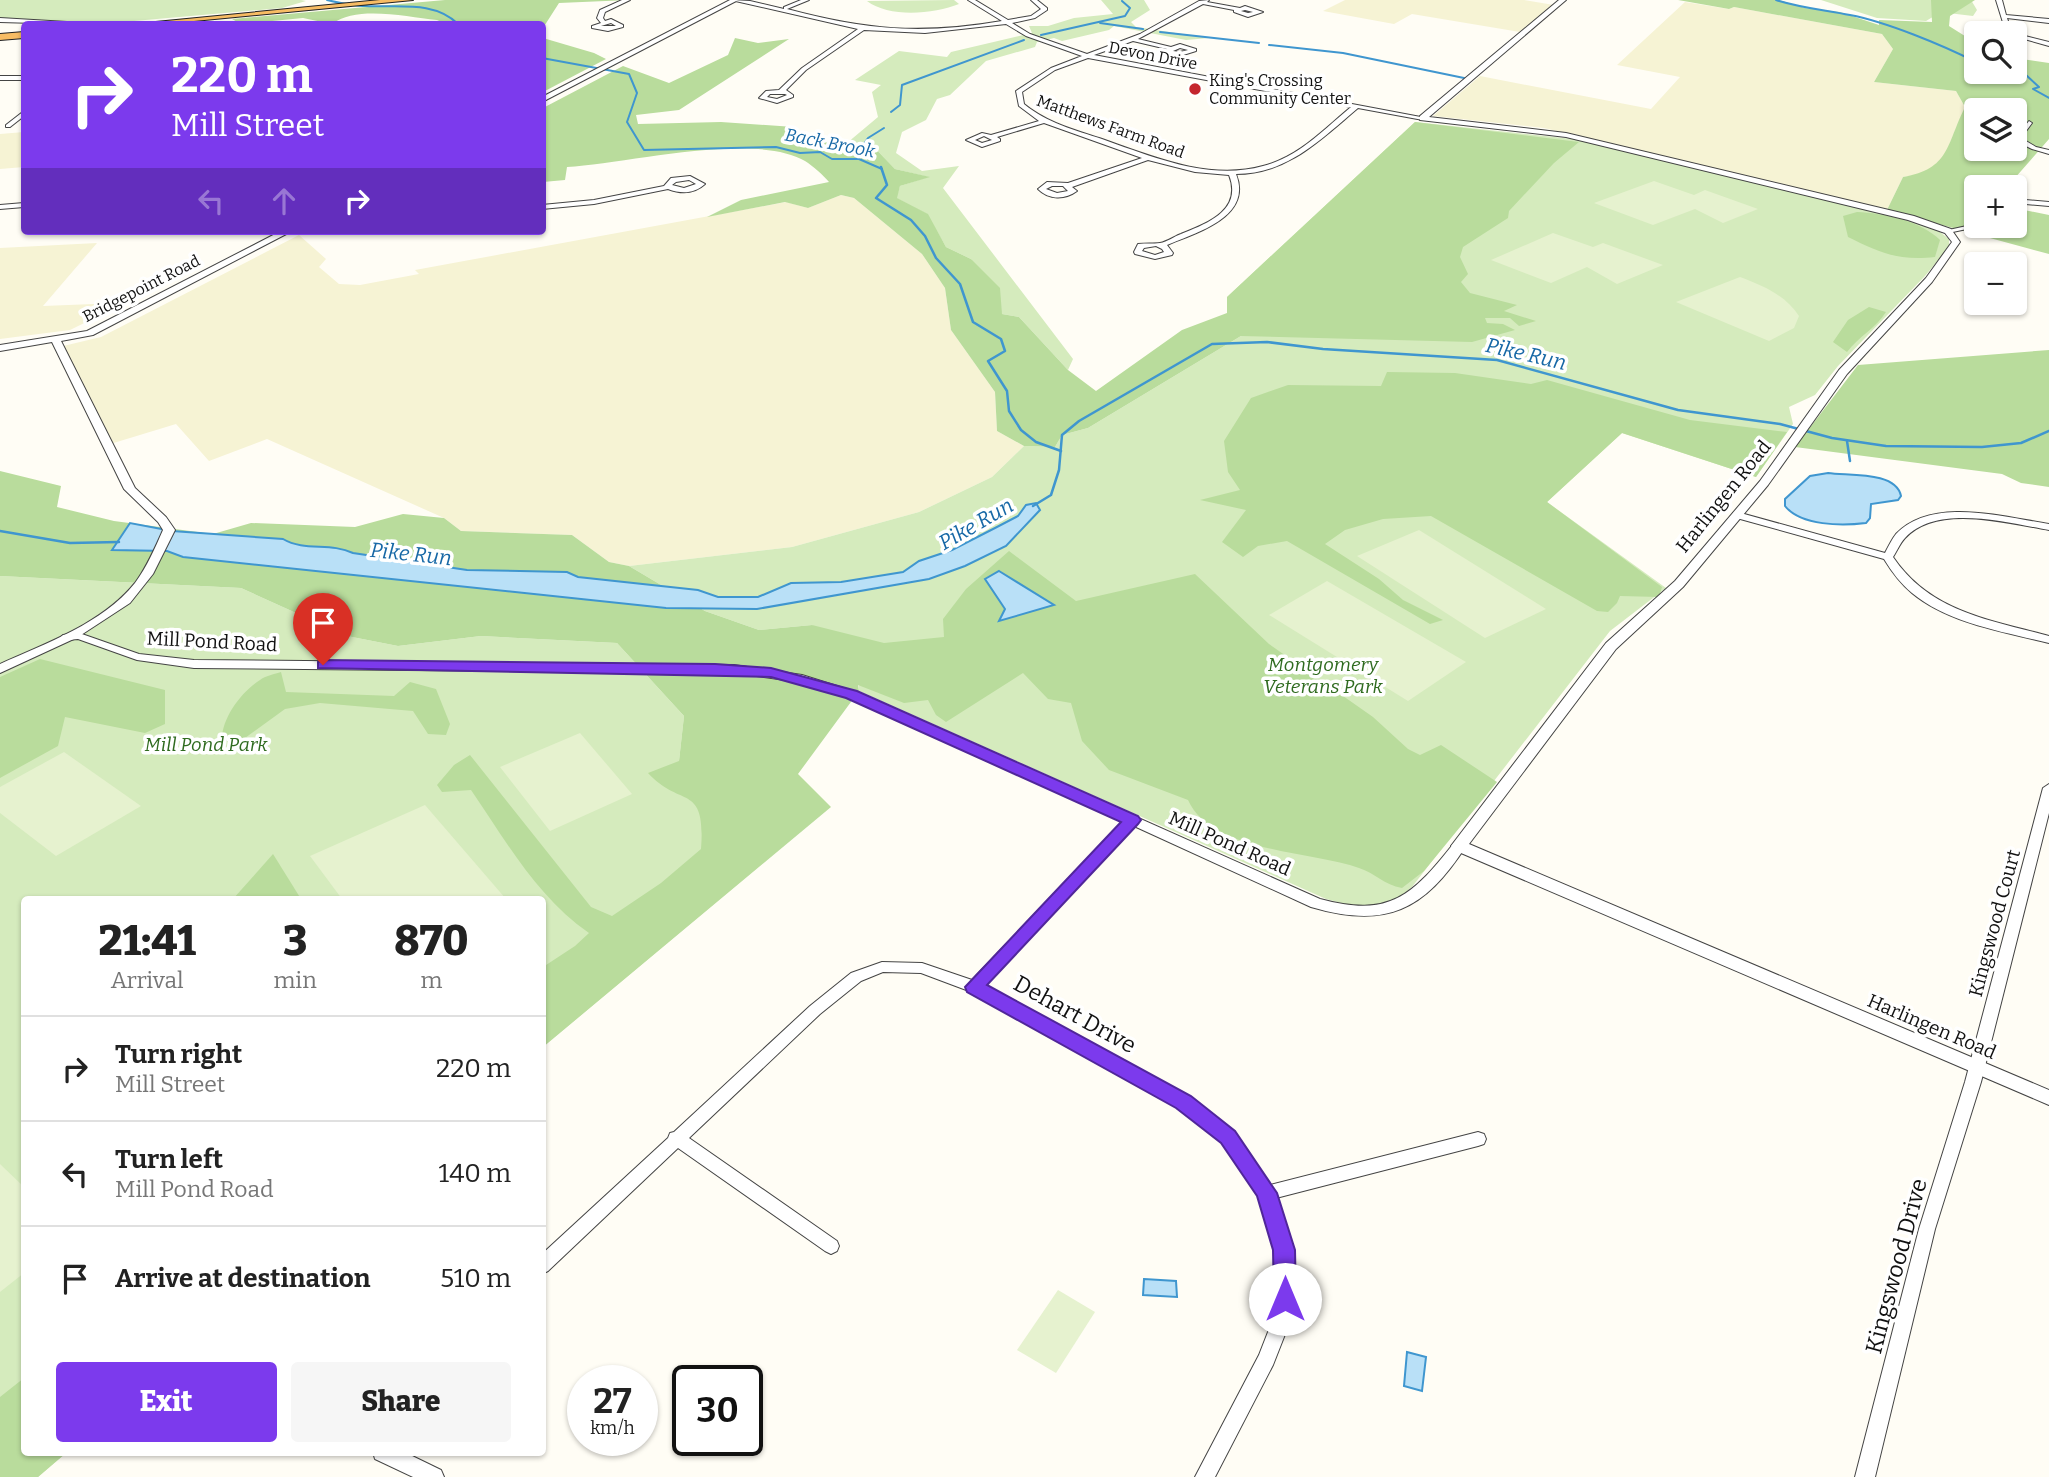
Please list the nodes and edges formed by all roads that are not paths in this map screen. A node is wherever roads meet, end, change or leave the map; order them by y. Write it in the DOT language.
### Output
graph roads {
  1 [pos="409,0"];
  2 [pos="627,0"];
  3 [pos="735,0"];
  4 [pos="806,0"];
  5 [pos="971,0"];
  6 [pos="1034,0"];
  7 [pos="1563,0"];
  8 [pos="1998,0"];
  9 [pos="1204,1"];
  10 [pos="786,8"];
  11 [pos="1238,9"];
  12 [pos="2003,16"];
  13 [pos="0,20"];
  14 [pos="21,21"];
  15 [pos="206,21"];
  16 [pos="1004,21"];
  17 [pos="2049,21"];
  18 [pos="603,22"];
  19 [pos="863,28"];
  20 [pos="21,35"];
  21 [pos="0,37"];
  22 [pos="1133,39"];
  23 [pos="2049,44"];
  24 [pos="1169,47"];
  25 [pos="1088,55"];
  26 [pos="0,78"];
  27 [pos="21,78"];
  28 [pos="782,91"];
  29 [pos="546,98"];
  30 [pos="1356,106"];
  31 [pos="21,115"];
  32 [pos="1423,118"];
  33 [pos="1045,121"];
  34 [pos="2029,123"];
  35 [pos="8,126"];
  36 [pos="993,135"];
  37 [pos="2049,152"];
  38 [pos="1147,158"];
  39 [pos="1232,172"];
  40 [pos="1070,185"];
  41 [pos="668,187"];
  42 [pos="2027,202"];
  43 [pos="2049,204"];
  44 [pos="21,205"];
  45 [pos="0,207"];
  46 [pos="546,207"];
  47 [pos="1964,228"];
  48 [pos="1948,231"];
  49 [pos="280,235"];
  50 [pos="1161,245"];
  51 [pos="56,340"];
  52 [pos="0,348"];
  53 [pos="1737,516"];
  54 [pos="2049,527"];
  55 [pos="1888,557"];
  56 [pos="67,637"];
  57 [pos="2049,640"];
  58 [pos="0,669"];
  59 [pos="2049,788"];
  60 [pos="1132,820"];
  61 [pos="1459,846"];
  62 [pos="974,987"];
  63 [pos="1976,1068"];
  64 [pos="2049,1098"];
  65 [pos="676,1138"];
  66 [pos="1478,1139"];
  67 [pos="1266,1193"];
  68 [pos="831,1246"];
  69 [pos="546,1262"];
  70 [pos="391,1456"];
  71 [pos="434,1477"];
  72 [pos="1205,1477"];
  73 [pos="1866,1477"];
  1 -- 15 [label="highway"];
  2 -- 18 [label="street"];
  3 -- 10 [label="street"];
  3 -- 29 [label="street"];
  4 -- 10 [label="street"];
  5 -- 16 [label="street, Devon Drive"];
  6 -- 16 [label="street"];
  7 -- 32 [label="street"];
  8 -- 12 [label="street"];
  9 -- 11 [label="street"];
  9 -- 22 [label="street, Matthews Farm Road"];
  10 -- 19 [label="street"];
  12 -- 17 [label="street"];
  12 -- 23 [label="street"];
  13 -- 14 [label="street"];
  16 -- 19 [label="street"];
  16 -- 25 [label="street, Devon Drive"];
  19 -- 28 [label="street"];
  20 -- 21 [label="highway"];
  22 -- 24 [label="street"];
  22 -- 25 [label="street, Matthews Farm Road"];
  25 -- 30 [label="street, Devon Drive"];
  25 -- 33 [label="street, Matthews Farm Road"];
  26 -- 27 [label="street"];
  30 -- 32 [label="street, Devon Drive"];
  30 -- 39 [label="street, Matthews Farm Road"];
  31 -- 35 [label="street"];
  32 -- 48 [label="street"];
  33 -- 36 [label="street"];
  33 -- 38 [label="street, Matthews Farm Road"];
  34 -- 37 [label="street"];
  38 -- 39 [label="street, Matthews Farm Road"];
  38 -- 40 [label="street"];
  39 -- 50 [label="street"];
  41 -- 46 [label="street"];
  42 -- 43 [label="street"];
  44 -- 45 [label="street"];
  47 -- 48 [label="street"];
  48 -- 53 [label="street, Harlingen Road"];
  49 -- 51 [label="street, Bridgepoint Road"];
  51 -- 52 [label="street, Bridgepoint Road"];
  51 -- 56 [label="street"];
  53 -- 55 [label="street"];
  53 -- 61 [label="street, Harlingen Road"];
  54 -- 55 [label="street"];
  55 -- 57 [label="street"];
  56 -- 58 [label="street"];
  56 -- 60 [label="street, Mill Pond Road"];
  59 -- 63 [label="street, Kingswood Court"];
  60 -- 61 [label="street, Mill Pond Road"];
  60 -- 62 [label="street"];
  61 -- 63 [label="street, Harlingen Road"];
  62 -- 65 [label="street, Dehart Drive"];
  62 -- 67 [label="street, Dehart Drive"];
  63 -- 64 [label="street, Harlingen Road"];
  63 -- 73 [label="street, Kingswood Drive"];
  65 -- 68 [label="street"];
  65 -- 69 [label="street, Dehart Drive"];
  66 -- 67 [label="street"];
  67 -- 72 [label="street, Dehart Drive"];
  70 -- 71 [label="street"];
}
